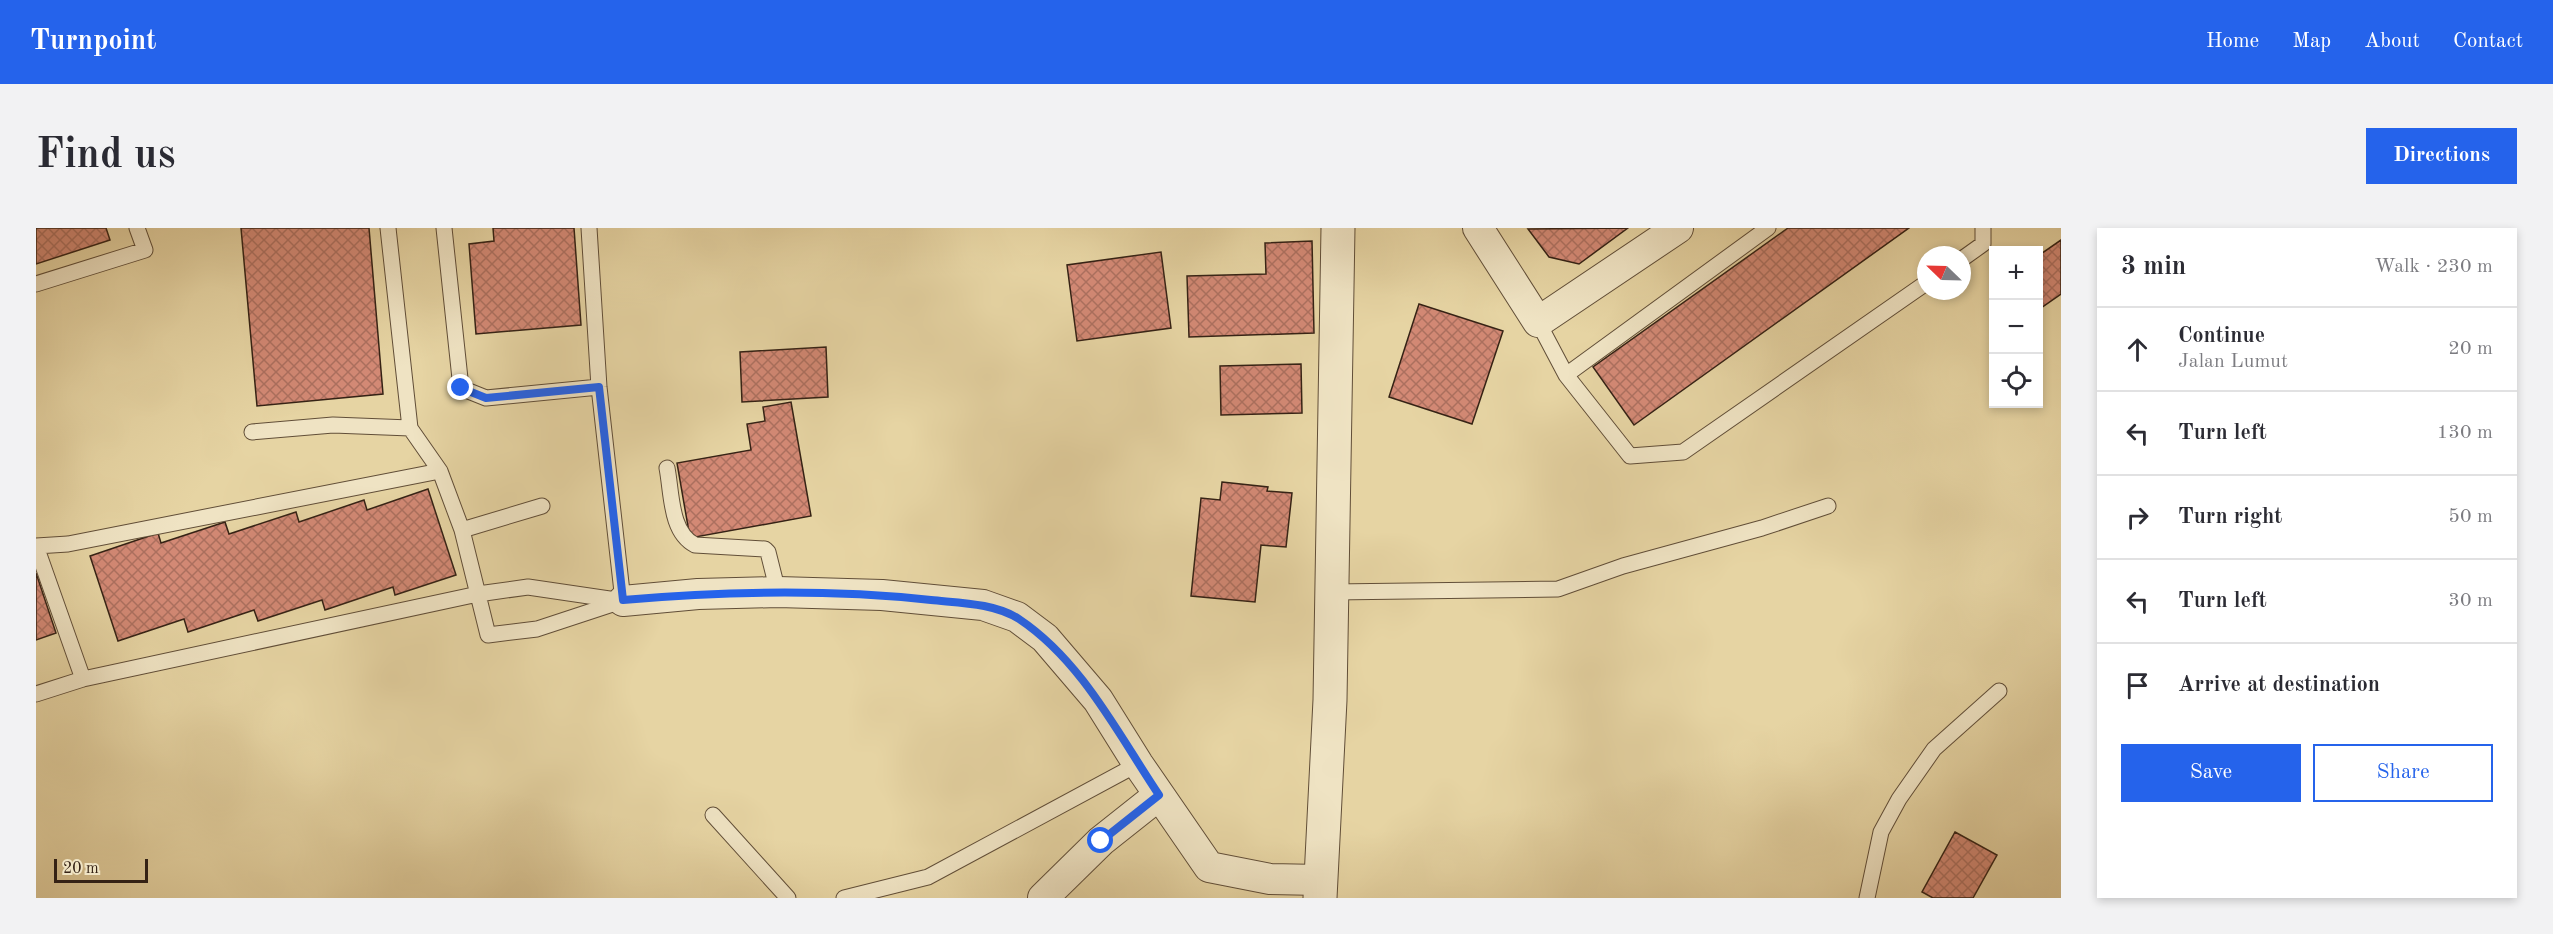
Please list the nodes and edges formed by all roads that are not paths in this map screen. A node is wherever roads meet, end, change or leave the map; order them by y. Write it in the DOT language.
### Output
graph roads {
  1 [pos="137,228"];
  2 [pos="388,228"];
  3 [pos="444,228"];
  4 [pos="589,228"];
  5 [pos="1338,228"];
  6 [pos="1478,228"];
  7 [pos="1678,228"];
  8 [pos="1768,228"];
  9 [pos="1983,228"];
  10 [pos="1971,252"];
  11 [pos="36,284"];
  12 [pos="1917,290"];
  13 [pos="1538,322"];
  14 [pos="1566,375"];
  15 [pos="599,387"];
  16 [pos="410,428"];
  17 [pos="252,432"];
  18 [pos="667,468"];
  19 [pos="440,471"];
  20 [pos="542,506"];
  21 [pos="1828,506"];
  22 [pos="462,530"];
  23 [pos="36,546"];
  24 [pos="778,592"];
  25 [pos="1333,592"];
  26 [pos="478,594"];
  27 [pos="623,600"];
  28 [pos="83,679"];
  29 [pos="1999,691"];
  30 [pos="36,694"];
  31 [pos="1138,764"];
  32 [pos="1159,795"];
  33 [pos="713,815"];
  34 [pos="1320,889"];
  35 [pos="788,898"];
  36 [pos="844,898"];
  37 [pos="1043,898"];
  38 [pos="1867,898"];
  1 -- 11 [label="lane"];
  2 -- 16 [label="lane"];
  3 -- 15 [label="lane"];
  4 -- 15 [label="lane"];
  5 -- 25 [label="street"];
  6 -- 13 [label="street"];
  7 -- 13 [label="street"];
  8 -- 14 [label="lane"];
  9 -- 10 [label="lane"];
  12 -- 14 [label="lane"];
  13 -- 14 [label="lane"];
  15 -- 27 [label="lane"];
  16 -- 17 [label="lane"];
  16 -- 19 [label="lane"];
  18 -- 24 [label="lane"];
  19 -- 22 [label="lane"];
  19 -- 23 [label="lane"];
  20 -- 22 [label="lane"];
  21 -- 25 [label="lane"];
  22 -- 26 [label="lane"];
  23 -- 28 [label="lane"];
  24 -- 27 [label="street"];
  24 -- 31 [label="street"];
  25 -- 34 [label="street"];
  26 -- 27 [label="lane"];
  26 -- 27 [label="lane"];
  26 -- 28 [label="lane"];
  28 -- 30 [label="lane"];
  29 -- 38 [label="lane"];
  31 -- 32 [label="street"];
  31 -- 36 [label="lane"];
  32 -- 34 [label="street"];
  32 -- 37 [label="street"];
  33 -- 35 [label="lane"];
}
